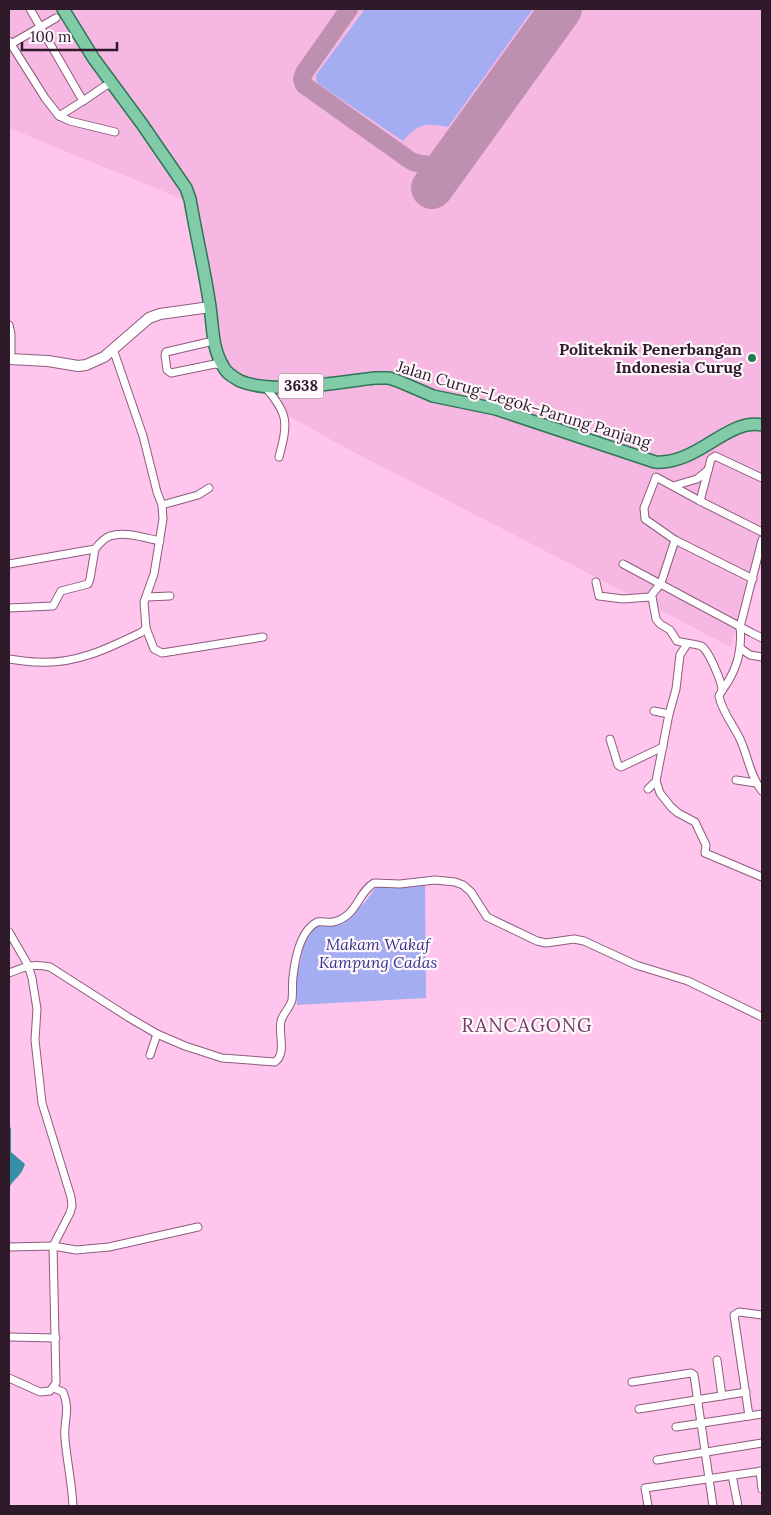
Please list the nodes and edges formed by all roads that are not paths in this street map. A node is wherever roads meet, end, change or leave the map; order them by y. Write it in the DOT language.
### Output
graph roads {
  1 [pos="30,9"];
  2 [pos="63,9"];
  3 [pos="56,18"];
  4 [pos="41,28"];
  5 [pos="10,42"];
  6 [pos="112,84"];
  7 [pos="83,101"];
  8 [pos="60,116"];
  9 [pos="115,132"];
  10 [pos="210,307"];
  11 [pos="9,325"];
  12 [pos="214,343"];
  13 [pos="113,349"];
  14 [pos="10,359"];
  15 [pos="222,366"];
  16 [pos="264,387"];
  17 [pos="762,425"];
  18 [pos="279,457"];
  19 [pos="708,470"];
  20 [pos="762,478"];
  21 [pos="673,486"];
  22 [pos="209,488"];
  23 [pos="700,500"];
  24 [pos="162,505"];
  25 [pos="762,532"];
  26 [pos="675,540"];
  27 [pos="762,540"];
  28 [pos="160,541"];
  29 [pos="94,550"];
  30 [pos="9,564"];
  31 [pos="623,564"];
  32 [pos="754,577"];
  33 [pos="762,578"];
  34 [pos="596,582"];
  35 [pos="661,583"];
  36 [pos="170,596"];
  37 [pos="652,596"];
  38 [pos="147,597"];
  39 [pos="9,608"];
  40 [pos="740,626"];
  41 [pos="146,628"];
  42 [pos="263,637"];
  43 [pos="762,638"];
  44 [pos="687,644"];
  45 [pos="740,648"];
  46 [pos="762,658"];
  47 [pos="9,659"];
  48 [pos="722,690"];
  49 [pos="654,711"];
  50 [pos="670,714"];
  51 [pos="610,739"];
  52 [pos="663,748"];
  53 [pos="736,780"];
  54 [pos="656,781"];
  55 [pos="756,783"];
  56 [pos="648,789"];
  57 [pos="762,791"];
  58 [pos="762,877"];
  59 [pos="9,932"];
  60 [pos="28,965"];
  61 [pos="9,974"];
  62 [pos="762,1016"];
  63 [pos="157,1034"];
  64 [pos="150,1055"];
  65 [pos="198,1227"];
  66 [pos="53,1246"];
  67 [pos="9,1247"];
  68 [pos="762,1317"];
  69 [pos="9,1337"];
  70 [pos="56,1338"];
  71 [pos="717,1360"];
  72 [pos="9,1378"];
  73 [pos="632,1382"];
  74 [pos="54,1388"];
  75 [pos="746,1392"];
  76 [pos="722,1396"];
  77 [pos="697,1400"];
  78 [pos="639,1408"];
  79 [pos="762,1414"];
  80 [pos="749,1416"];
  81 [pos="700,1423"];
  82 [pos="676,1427"];
  83 [pos="762,1443"];
  84 [pos="706,1452"];
  85 [pos="657,1460"];
  86 [pos="761,1471"];
  87 [pos="732,1475"];
  88 [pos="709,1478"];
  89 [pos="762,1489"];
  90 [pos="73,1506"];
  91 [pos="648,1506"];
  92 [pos="713,1506"];
  93 [pos="738,1506"];
  1 -- 4 [label="street"];
  2 -- 6 [label="main road"];
  3 -- 4 [label="street"];
  4 -- 5 [label="street"];
  4 -- 7 [label="street"];
  5 -- 8 [label="street"];
  6 -- 7 [label="street"];
  6 -- 10 [label="main road"];
  7 -- 8 [label="street"];
  8 -- 9 [label="street"];
  10 -- 12 [label="main road"];
  10 -- 13 [label="street"];
  11 -- 14 [label="street"];
  12 -- 15 [label="main road"];
  12 -- 15 [label="street"];
  13 -- 14 [label="street"];
  13 -- 24 [label="street"];
  15 -- 16 [label="main road, Jalan Curug–Legok–Parung Panjang / 3638"];
  16 -- 17 [label="main road, Jalan Curug–Legok–Parung Panjang / 3638"];
  16 -- 18 [label="street"];
  19 -- 20 [label="street"];
  19 -- 21 [label="street"];
  19 -- 23 [label="street"];
  21 -- 23 [label="street"];
  21 -- 26 [label="street"];
  22 -- 24 [label="street"];
  23 -- 25 [label="street"];
  24 -- 28 [label="street"];
  26 -- 32 [label="street"];
  26 -- 35 [label="street"];
  27 -- 32 [label="street"];
  28 -- 29 [label="street"];
  28 -- 38 [label="street"];
  29 -- 30 [label="street"];
  29 -- 39 [label="street"];
  31 -- 35 [label="street"];
  32 -- 33 [label="street"];
  32 -- 40 [label="street"];
  34 -- 37 [label="street"];
  35 -- 37 [label="street"];
  35 -- 40 [label="street"];
  36 -- 38 [label="street"];
  37 -- 44 [label="street"];
  38 -- 41 [label="street"];
  40 -- 43 [label="street"];
  40 -- 45 [label="street"];
  41 -- 42 [label="street"];
  41 -- 47 [label="street"];
  44 -- 48 [label="street"];
  44 -- 50 [label="street"];
  45 -- 46 [label="street"];
  45 -- 48 [label="street"];
  48 -- 55 [label="street"];
  49 -- 50 [label="street"];
  50 -- 52 [label="street"];
  51 -- 52 [label="street"];
  52 -- 54 [label="street"];
  53 -- 55 [label="street"];
  54 -- 56 [label="street"];
  54 -- 58 [label="street"];
  55 -- 57 [label="street"];
  59 -- 60 [label="street"];
  60 -- 61 [label="street"];
  60 -- 63 [label="street"];
  60 -- 66 [label="street"];
  62 -- 63 [label="street"];
  63 -- 64 [label="street"];
  65 -- 66 [label="street"];
  66 -- 67 [label="street"];
  66 -- 70 [label="street"];
  68 -- 75 [label="street"];
  69 -- 70 [label="street"];
  70 -- 74 [label="street"];
  71 -- 76 [label="street"];
  72 -- 74 [label="street"];
  73 -- 77 [label="street"];
  74 -- 90 [label="street"];
  75 -- 76 [label="street"];
  75 -- 80 [label="street"];
  76 -- 77 [label="street"];
  77 -- 78 [label="street"];
  77 -- 81 [label="street"];
  79 -- 80 [label="street"];
  80 -- 81 [label="street"];
  81 -- 82 [label="street"];
  81 -- 84 [label="street"];
  83 -- 84 [label="street"];
  84 -- 85 [label="street"];
  84 -- 88 [label="street"];
  86 -- 87 [label="street"];
  86 -- 89 [label="street"];
  87 -- 88 [label="street"];
  87 -- 93 [label="street"];
  88 -- 91 [label="street"];
  88 -- 92 [label="street"];
}
